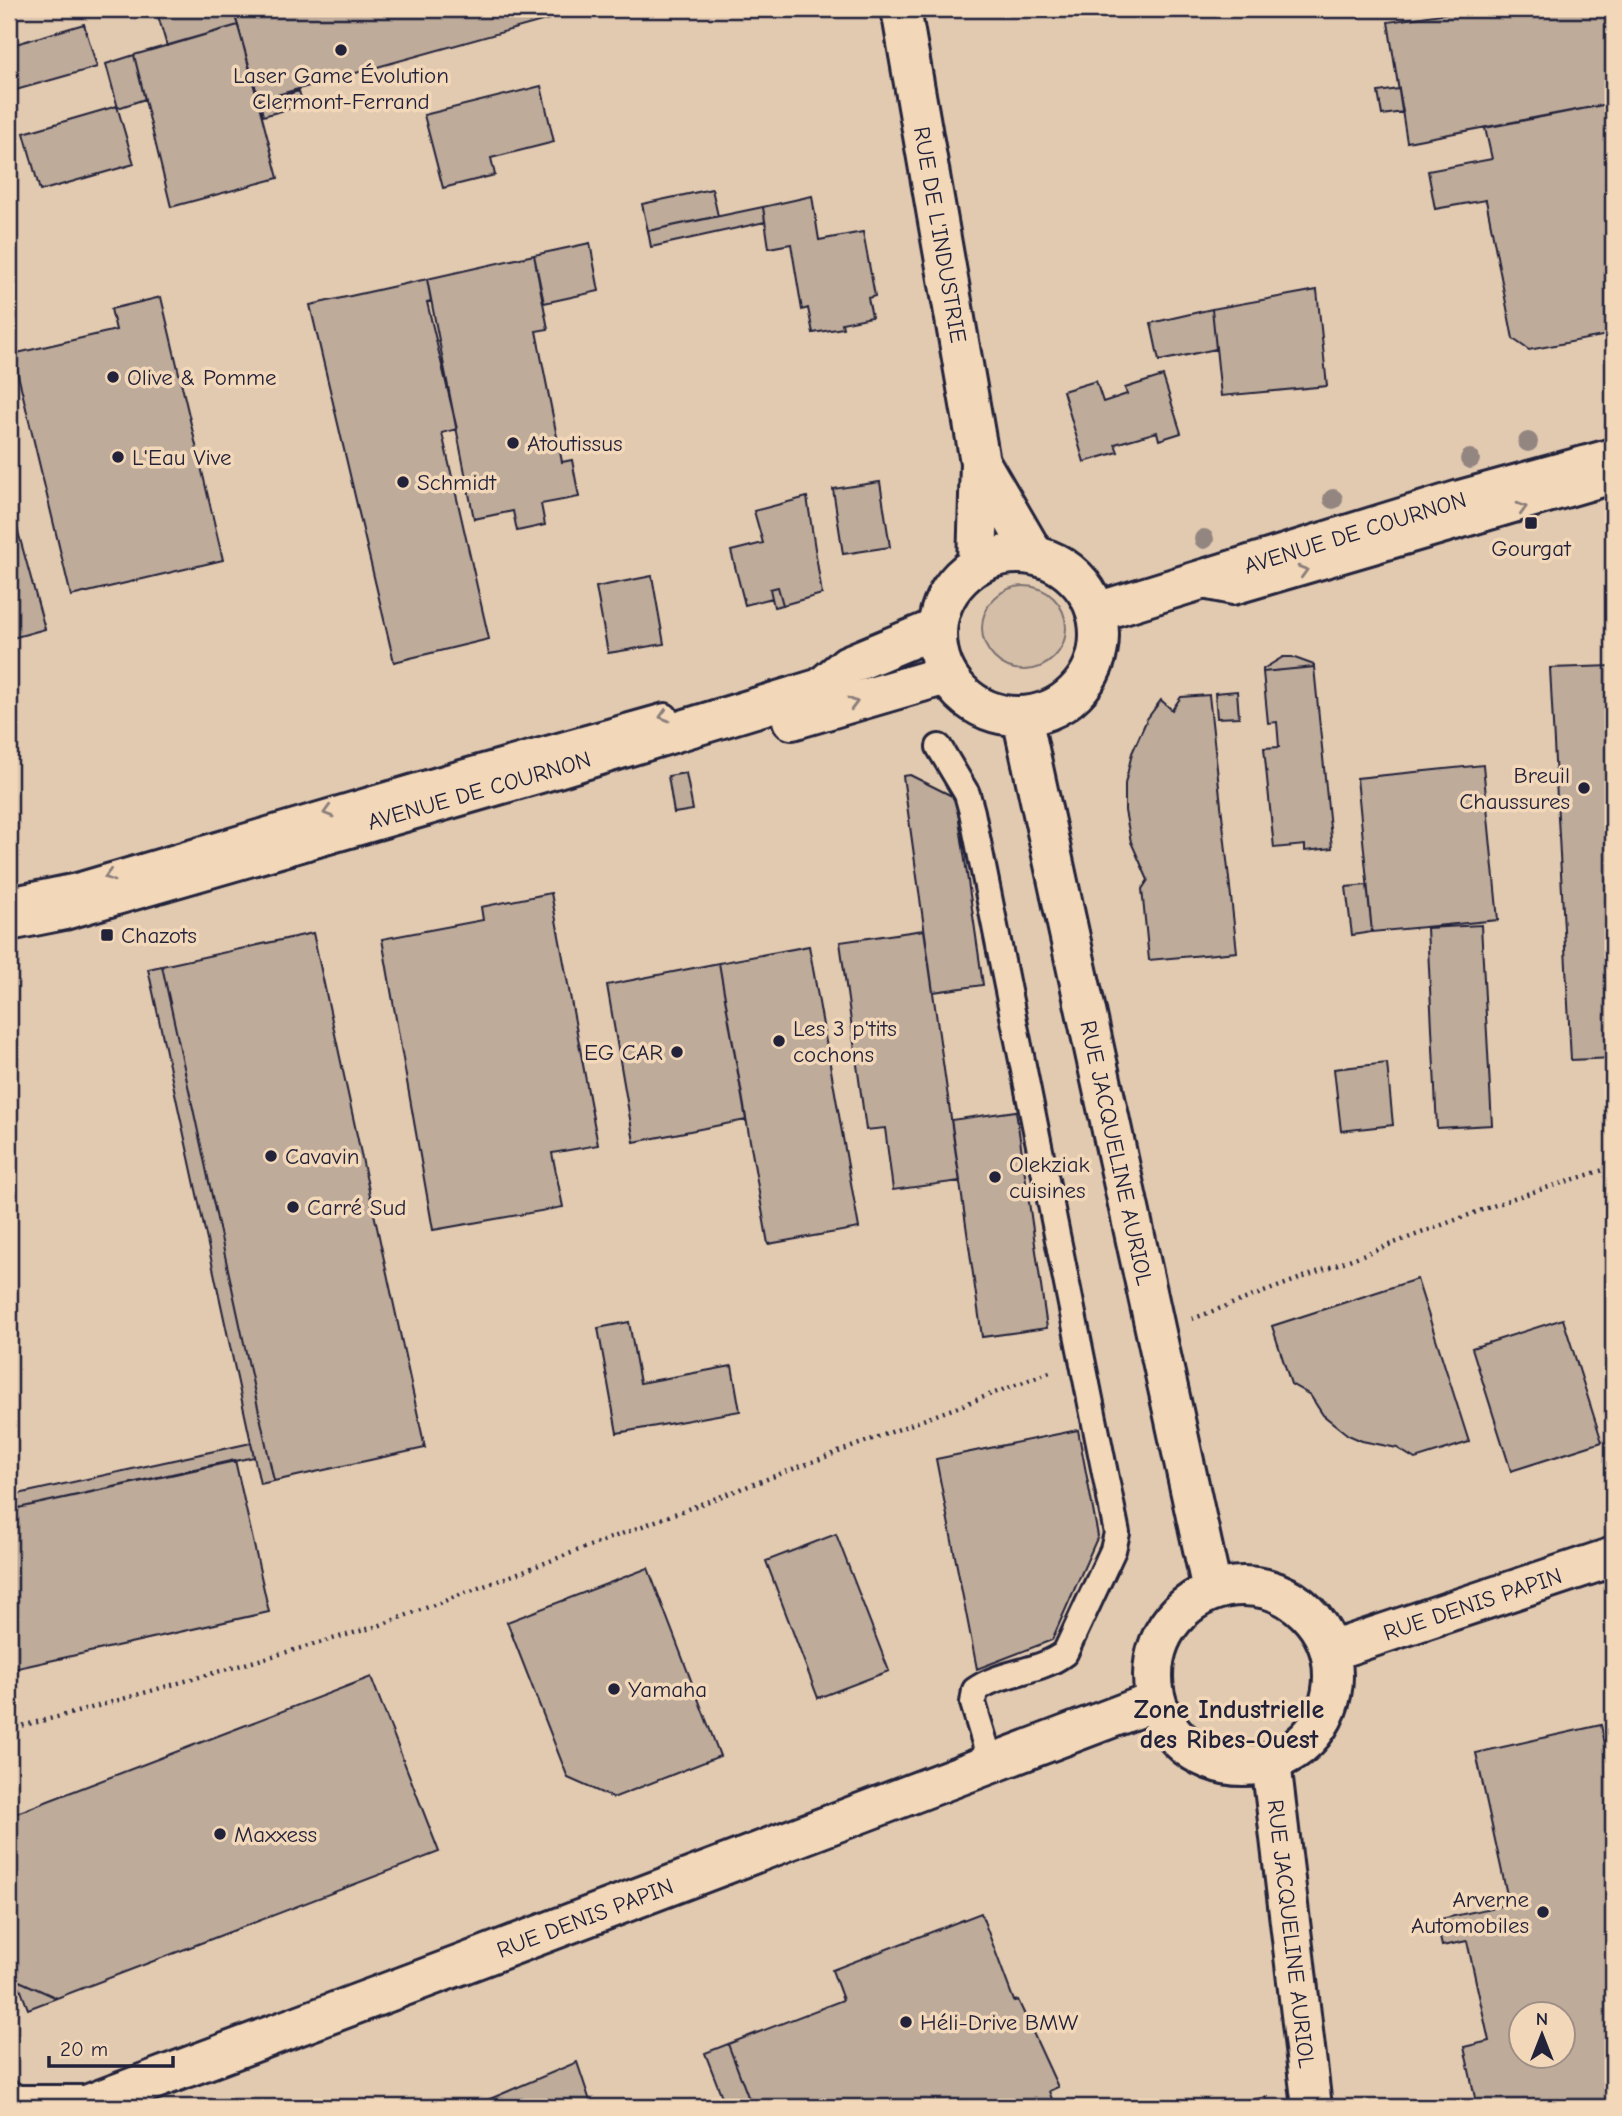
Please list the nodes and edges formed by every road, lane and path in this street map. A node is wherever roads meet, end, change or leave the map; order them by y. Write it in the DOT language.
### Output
graph roads {
  1 [pos="901,9"];
  2 [pos="1613,458"];
  3 [pos="980,462"];
  4 [pos="1613,481"];
  5 [pos="1034,555"];
  6 [pos="977,565"];
  7 [pos="1190,584"];
  8 [pos="1097,612"];
  9 [pos="937,628"];
  10 [pos="848,665"];
  11 [pos="946,674"];
  12 [pos="1022,717"];
  13 [pos="939,747"];
  14 [pos="9,900"];
  15 [pos="9,920"];
  16 [pos="9,941"];
  17 [pos="1613,1167"];
  18 [pos="1156,1332"];
  19 [pos="1082,1360"];
  20 [pos="1613,1557"];
  21 [pos="1212,1590"];
  22 [pos="1331,1651"];
  23 [pos="1156,1701"];
  24 [pos="9,1729"];
  25 [pos="1271,1762"];
  26 [pos="991,1763"];
  27 [pos="9,2101"];
  28 [pos="1312,2107"];
  1 -- 3 [label="street, RUE DE L'INDUSTRIE"];
  2 -- 7 [label="street, AVENUE DE COURNON"];
  3 -- 5 [label="street, RUE DE L'INDUSTRIE"];
  3 -- 6 [label="street, RUE DE L'INDUSTRIE"];
  7 -- 4 [label="lane, one-way"];
  5 -- 6 [label="street"];
  5 -- 8 [label="street"];
  6 -- 9 [label="street"];
  7 -- 8 [label="street, AVENUE DE COURNON"];
  8 -- 12 [label="street"];
  9 -- 10 [label="street, AVENUE DE COURNON"];
  9 -- 11 [label="street"];
  10 -- 14 [label="lane, one-way"];
  10 -- 15 [label="street, AVENUE DE COURNON"];
  11 -- 12 [label="street"];
  16 -- 11 [label="street, AVENUE DE COURNON, one-way"];
  12 -- 18 [label="street, RUE JACQUELINE AURIOL"];
  13 -- 19 [label="lane"];
  17 -- 18 [label="path"];
  18 -- 21 [label="street, RUE JACQUELINE AURIOL"];
  19 -- 24 [label="path"];
  19 -- 26 [label="lane"];
  20 -- 22 [label="street, RUE DENIS PAPIN"];
  21 -- 22 [label="street"];
  21 -- 23 [label="street"];
  22 -- 25 [label="street"];
  23 -- 25 [label="street"];
  23 -- 26 [label="street, RUE DENIS PAPIN"];
  25 -- 28 [label="street, RUE JACQUELINE AURIOL"];
  26 -- 27 [label="street, RUE DENIS PAPIN"];
}
